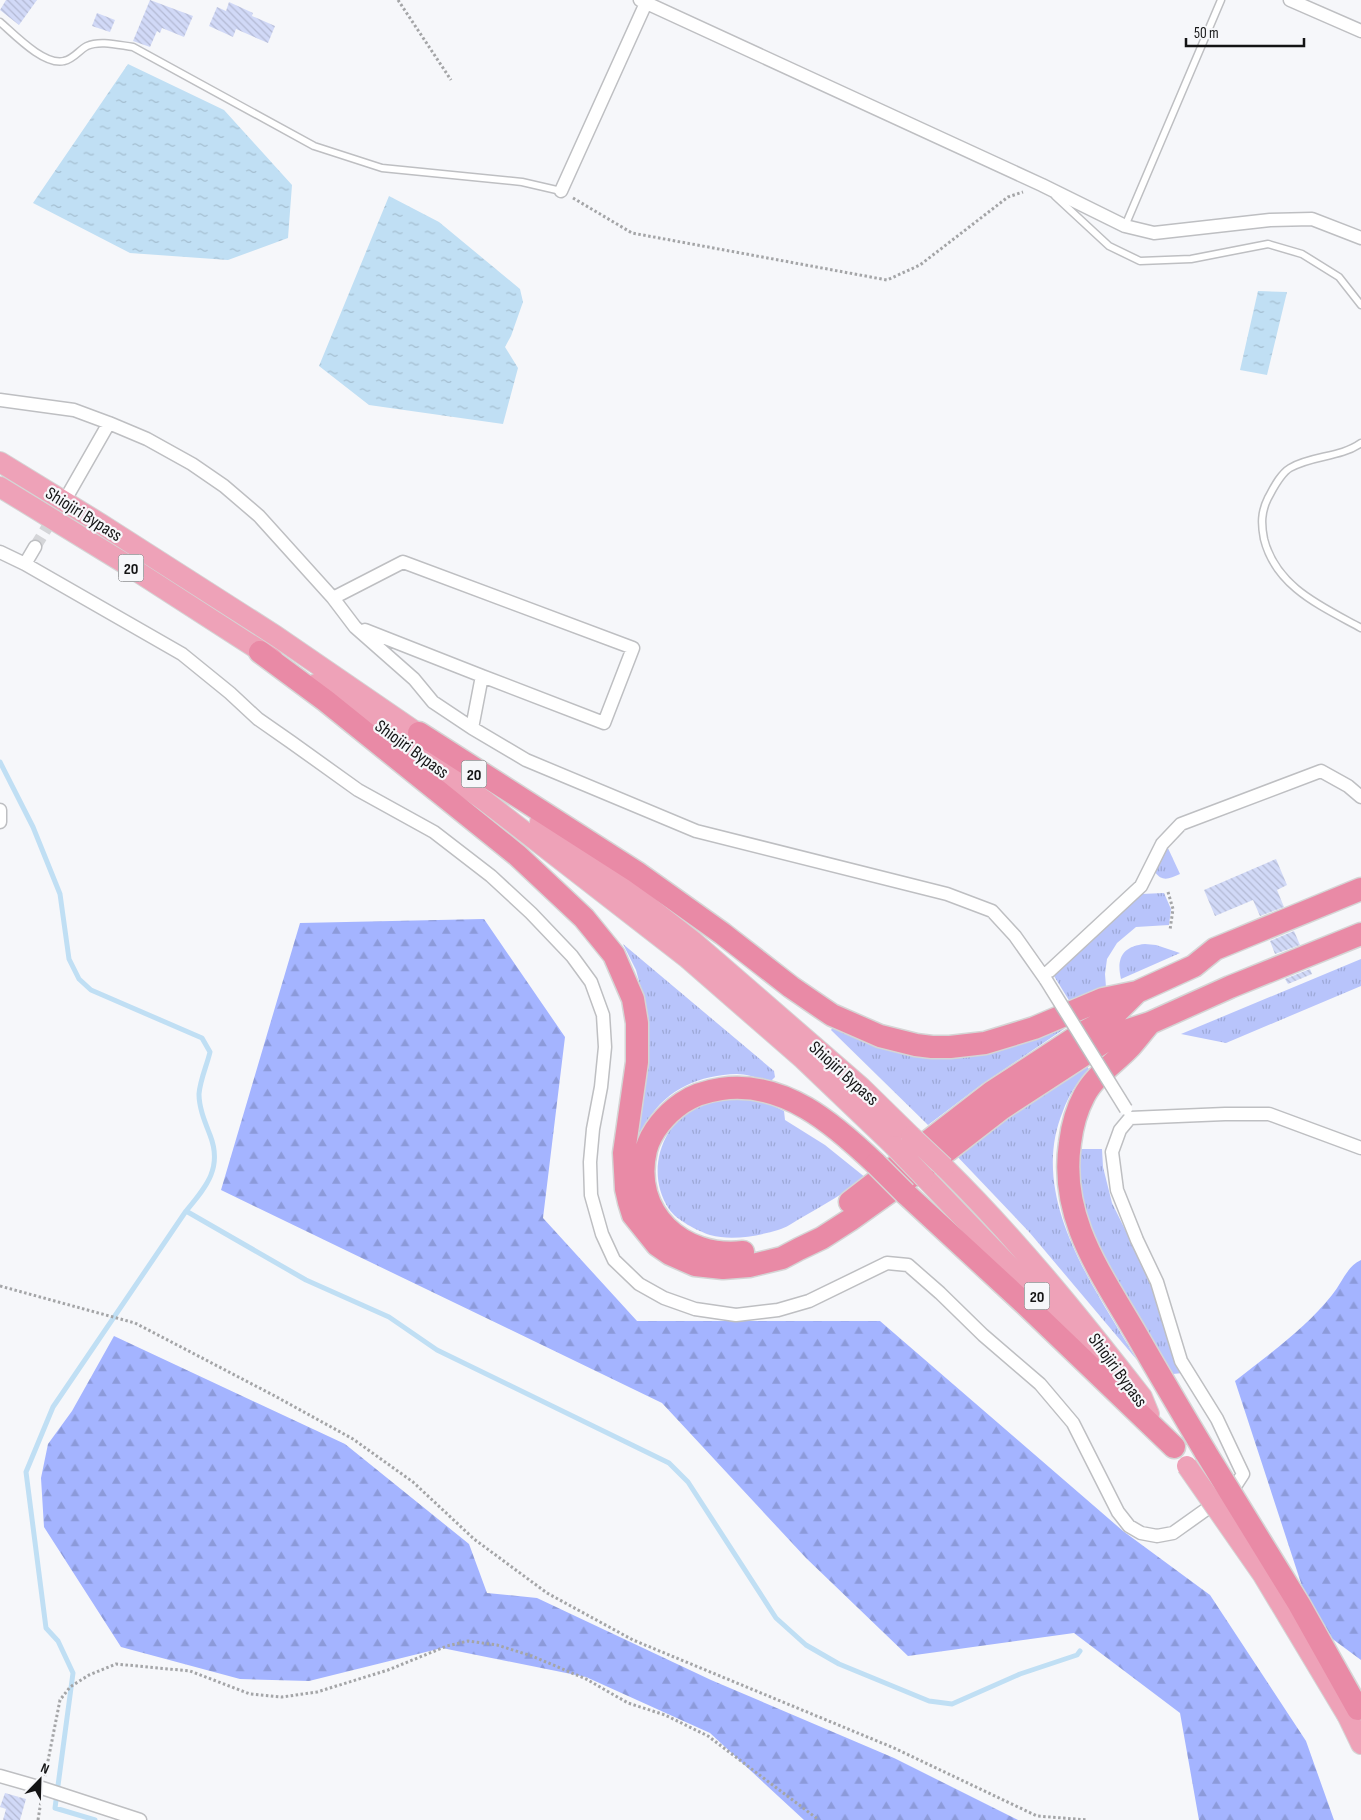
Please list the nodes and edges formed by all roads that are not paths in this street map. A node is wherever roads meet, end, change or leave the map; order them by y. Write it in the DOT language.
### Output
graph roads {
  1 [pos="1221,0"];
  2 [pos="1290,0"];
  3 [pos="644,1"];
  4 [pos="0,22"];
  5 [pos="1361,31"];
  6 [pos="1042,184"];
  7 [pos="561,191"];
  8 [pos="1125,226"];
  9 [pos="1361,238"];
  10 [pos="1361,305"];
  11 [pos="0,400"];
  12 [pos="110,423"];
  13 [pos="1361,442"];
  14 [pos="0,462"];
  15 [pos="0,487"];
  16 [pos="69,493"];
  17 [pos="35,547"];
  18 [pos="0,552"];
  19 [pos="25,564"];
  20 [pos="333,598"];
  21 [pos="355,627"];
  22 [pos="1361,628"];
  23 [pos="260,652"];
  24 [pos="482,676"];
  25 [pos="472,728"];
  26 [pos="419,733"];
  27 [pos="1361,797"];
  28 [pos="0,810"];
  29 [pos="0,822"];
  30 [pos="1361,889"];
  31 [pos="1361,903"];
  32 [pos="1361,920"];
  33 [pos="1361,934"];
  34 [pos="1361,948"];
  35 [pos="1194,966"];
  36 [pos="1045,978"];
  37 [pos="1137,992"];
  38 [pos="1209,996"];
  39 [pos="1150,1023"];
  40 [pos="1128,1113"];
  41 [pos="902,1141"];
  42 [pos="1361,1148"];
  43 [pos="1149,1414"];
  44 [pos="1174,1447"];
  45 [pos="1355,1713"];
  46 [pos="1361,1744"];
  47 [pos="0,1776"];
  48 [pos="140,1820"];
  1 -- 8 [label="lane"];
  2 -- 5 [label="street"];
  3 -- 6 [label="street"];
  3 -- 7 [label="street"];
  4 -- 7 [label="lane"];
  6 -- 8 [label="street"];
  6 -- 10 [label="lane"];
  8 -- 9 [label="street"];
  11 -- 12 [label="street"];
  12 -- 16 [label="street"];
  12 -- 20 [label="street"];
  13 -- 22 [label="lane"];
  14 -- 26 [label="highway, Shiojiri Bypass / 20"];
  15 -- 23 [label="highway, Shiojiri Bypass / 20"];
  17 -- 19 [label="street"];
  18 -- 19 [label="street"];
  19 -- 40 [label="street"];
  20 -- 21 [label="street"];
  20 -- 24 [label="street"];
  21 -- 24 [label="street"];
  21 -- 25 [label="street"];
  23 -- 39 [label="highway"];
  23 -- 41 [label="highway, Shiojiri Bypass / 20"];
  24 -- 25 [label="street"];
  25 -- 36 [label="street"];
  26 -- 37 [label="highway"];
  26 -- 41 [label="highway, Shiojiri Bypass / 20"];
  27 -- 36 [label="street"];
  28 -- 29 [label="street"];
  30 -- 35 [label="highway"];
  31 -- 35 [label="highway"];
  32 -- 38 [label="highway"];
  33 -- 38 [label="highway"];
  34 -- 38 [label="highway"];
  35 -- 37 [label="highway"];
  36 -- 40 [label="street, bridge"];
  37 -- 44 [label="highway, bridge"];
  38 -- 39 [label="highway"];
  39 -- 45 [label="highway, bridge"];
  40 -- 42 [label="street"];
  41 -- 43 [label="highway, Shiojiri Bypass / 20, bridge"];
  41 -- 43 [label="highway, Shiojiri Bypass / 20, bridge"];
  43 -- 44 [label="highway, 20"];
  44 -- 45 [label="highway, 20, bridge"];
  45 -- 46 [label="highway, 20"];
  47 -- 48 [label="street"];
}
